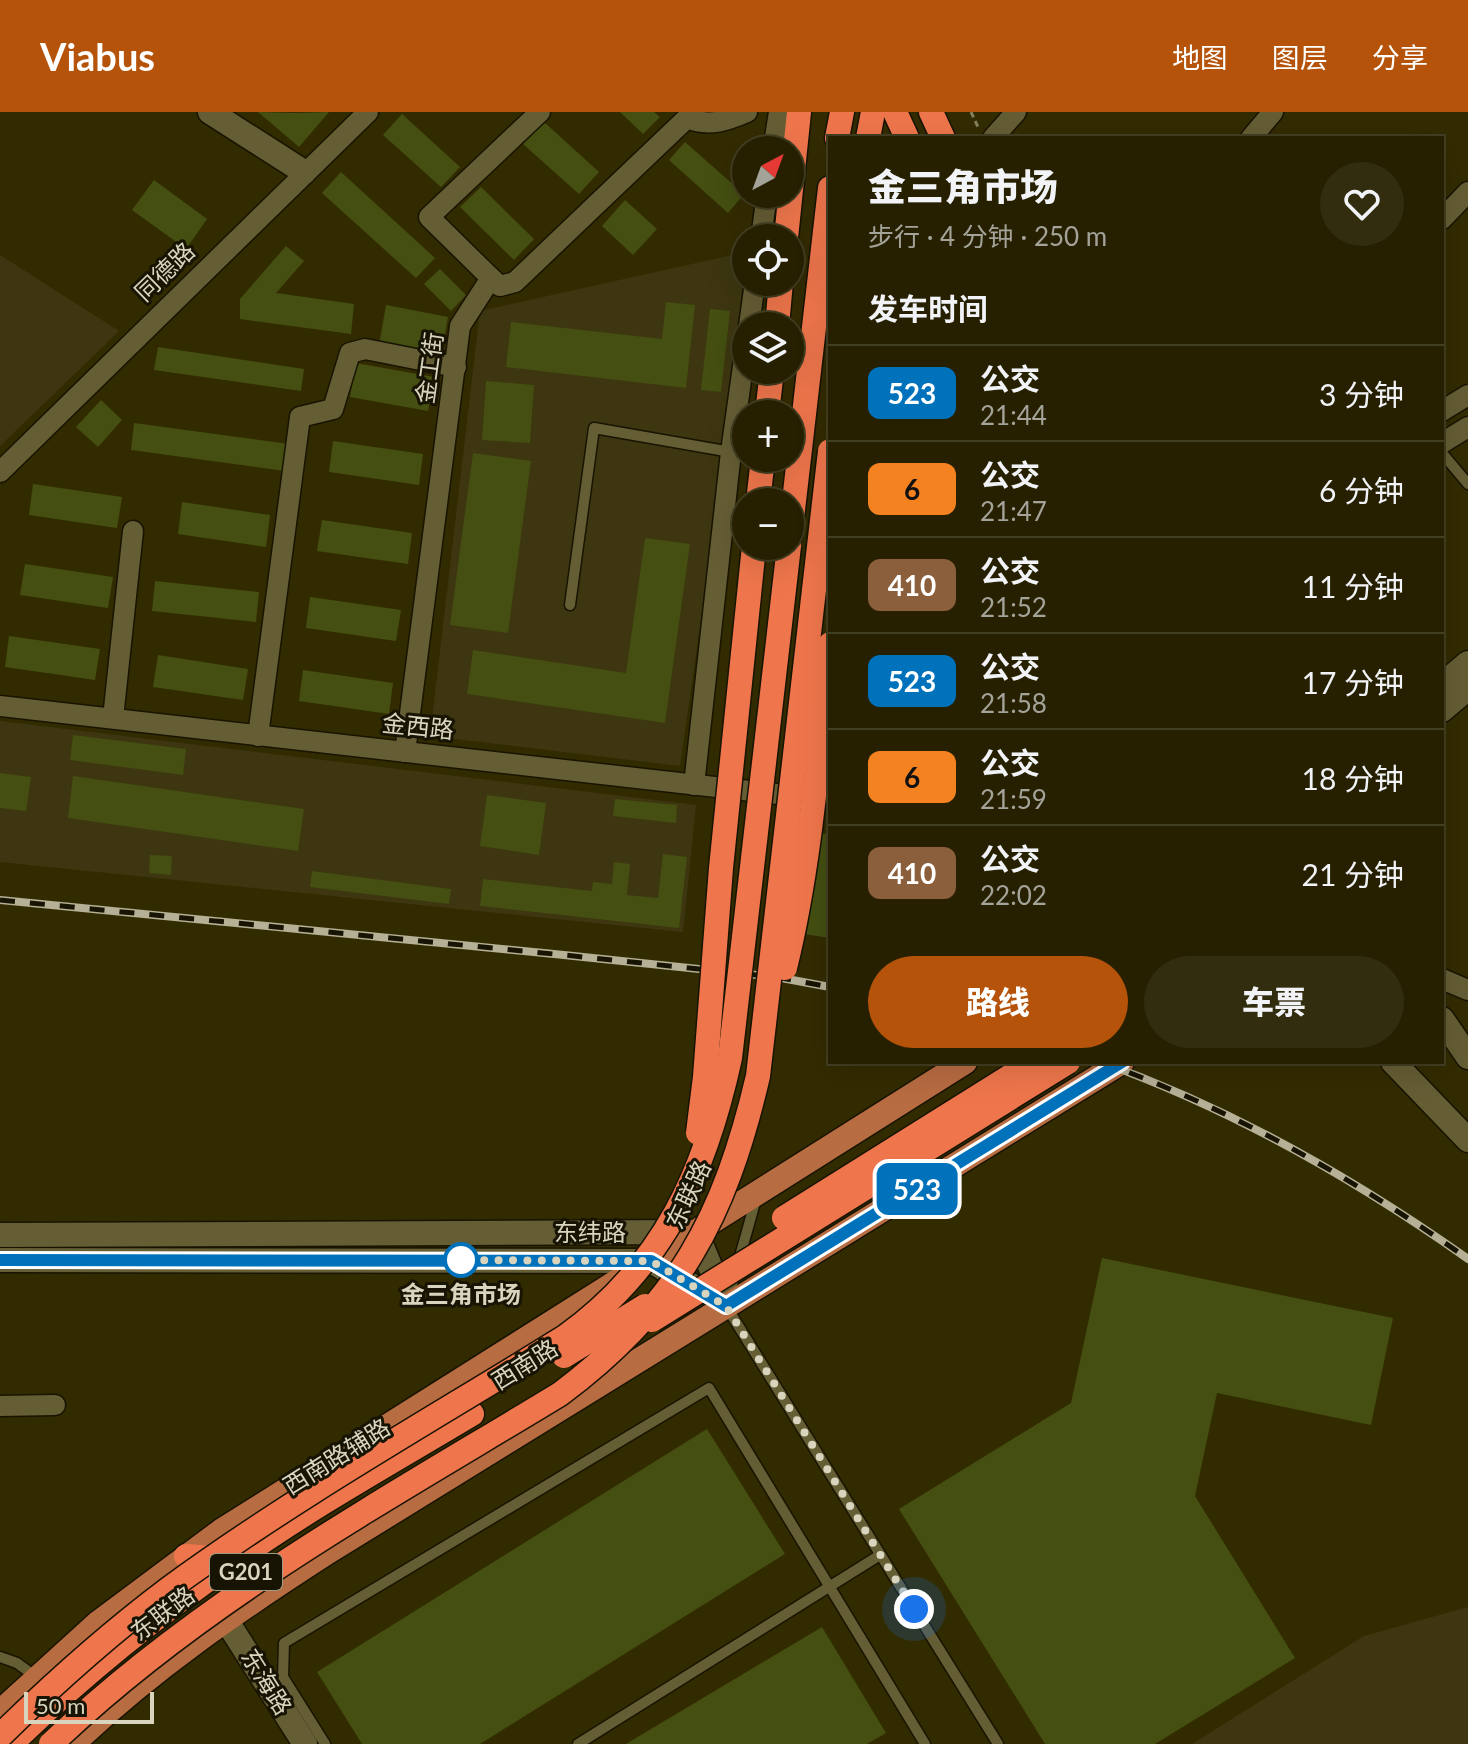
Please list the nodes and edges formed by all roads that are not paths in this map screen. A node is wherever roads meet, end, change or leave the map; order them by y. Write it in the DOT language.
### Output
graph roads {
  1 [pos="210,112"];
  2 [pos="368,112"];
  3 [pos="540,112"];
  4 [pos="747,112"];
  5 [pos="779,112"];
  6 [pos="799,112"];
  7 [pos="842,112"];
  8 [pos="873,112"];
  9 [pos="895,112"];
  10 [pos="931,112"];
  11 [pos="1016,112"];
  12 [pos="1273,112"];
  13 [pos="684,115"];
  14 [pos="775,136"];
  15 [pos="837,136"];
  16 [pos="868,136"];
  17 [pos="906,136"];
  18 [pos="942,136"];
  19 [pos="995,136"];
  20 [pos="1253,136"];
  21 [pos="304,172"];
  22 [pos="1468,192"];
  23 [pos="828,205"];
  24 [pos="1444,217"];
  25 [pos="787,224"];
  26 [pos="491,278"];
  27 [pos="456,367"];
  28 [pos="741,384"];
  29 [pos="1468,395"];
  30 [pos="1444,410"];
  31 [pos="1468,427"];
  32 [pos="1444,442"];
  33 [pos="731,452"];
  34 [pos="1444,455"];
  35 [pos="828,468"];
  36 [pos="0,472"];
  37 [pos="1468,484"];
  38 [pos="796,488"];
  39 [pos="133,531"];
  40 [pos="753,560"];
  41 [pos="787,560"];
  42 [pos="570,605"];
  43 [pos="828,662"];
  44 [pos="1468,663"];
  45 [pos="1444,683"];
  46 [pos="1468,688"];
  47 [pos="0,706"];
  48 [pos="1444,708"];
  49 [pos="113,718"];
  50 [pos="258,736"];
  51 [pos="405,752"];
  52 [pos="694,785"];
  53 [pos="828,800"];
  54 [pos="1444,980"];
  55 [pos="1468,990"];
  56 [pos="1444,1022"];
  57 [pos="1468,1057"];
  58 [pos="962,1064"];
  59 [pos="1030,1064"];
  60 [pos="1065,1064"];
  61 [pos="1119,1064"];
  62 [pos="1395,1064"];
  63 [pos="758,1076"];
  64 [pos="1468,1140"];
  65 [pos="758,1193"];
  66 [pos="681,1201"];
  67 [pos="696,1232"];
  68 [pos="0,1235"];
  69 [pos="0,1260"];
  70 [pos="651,1261"];
  71 [pos="801,1261"];
  72 [pos="726,1306"];
  73 [pos="55,1405"];
  74 [pos="0,1406"];
  75 [pos="476,1420"];
  76 [pos="880,1555"];
  77 [pos="186,1556"];
  78 [pos="236,1560"];
  79 [pos="828,1585"];
  80 [pos="226,1620"];
  81 [pos="0,1657"];
  82 [pos="36,1677"];
  83 [pos="0,1712"];
  84 [pos="0,1736"];
  85 [pos="920,1742"];
  86 [pos="11,1744"];
  87 [pos="31,1744"];
  88 [pos="51,1744"];
  89 [pos="73,1744"];
  90 [pos="305,1744"];
  91 [pos="325,1744"];
  92 [pos="578,1744"];
  93 [pos="998,1744"];
  1 -- 21 [label="main road"];
  2 -- 21 [label="street, 同德路"];
  3 -- 26 [label="street"];
  4 -- 13 [label="street"];
  5 -- 14 [label="street"];
  6 -- 25 [label="highway"];
  7 -- 15 [label="highway"];
  8 -- 16 [label="highway"];
  9 -- 17 [label="highway"];
  10 -- 18 [label="highway"];
  11 -- 19 [label="street"];
  12 -- 20 [label="street"];
  13 -- 26 [label="street"];
  21 -- 36 [label="street, 同德路"];
  22 -- 24 [label="street"];
  23 -- 38 [label="highway"];
  26 -- 27 [label="street, 金工街"];
  27 -- 50 [label="street"];
  27 -- 51 [label="street, 金工街"];
  28 -- 33 [label="street"];
  29 -- 30 [label="street"];
  31 -- 32 [label="street"];
  33 -- 42 [label="lane"];
  33 -- 52 [label="street"];
  34 -- 37 [label="lane"];
  35 -- 63 [label="highway, 东联路, bridge"];
  39 -- 49 [label="street"];
  40 -- 66 [label="highway, bridge"];
  41 -- 66 [label="highway, 东联路, bridge"];
  43 -- 63 [label="highway, bridge"];
  44 -- 45 [label="main road"];
  46 -- 48 [label="main road"];
  47 -- 49 [label="street, 金西路"];
  49 -- 50 [label="street, 金西路"];
  50 -- 51 [label="street, 金西路"];
  51 -- 52 [label="street, 金西路"];
  52 -- 53 [label="street, 金西路"];
  54 -- 55 [label="street"];
  56 -- 57 [label="main road"];
  58 -- 65 [label="main road"];
  59 -- 75 [label="highway, 西南路 / G201, bridge"];
  60 -- 75 [label="highway, 西南路 / G201, bridge"];
  61 -- 71 [label="main road"];
  62 -- 64 [label="main road"];
  63 -- 88 [label="highway, 东联路, bridge"];
  65 -- 67 [label="main road"];
  65 -- 71 [label="main road"];
  65 -- 72 [label="lane"];
  66 -- 84 [label="highway, 东联路, bridge"];
  67 -- 68 [label="main road, 东纬路"];
  67 -- 70 [label="main road, 西南路辅路"];
  67 -- 72 [label="main road"];
  69 -- 70 [label="main road, 东纬路"];
  70 -- 72 [label="main road, 东纬路"];
  70 -- 77 [label="main road, 西南路辅路"];
  71 -- 72 [label="main road"];
  72 -- 76 [label="lane"];
  72 -- 80 [label="main road"];
  73 -- 74 [label="street"];
  75 -- 78 [label="highway, 西南路 / G201"];
  75 -- 87 [label="highway, 西南路 / G201"];
  76 -- 79 [label="lane"];
  76 -- 93 [label="lane"];
  77 -- 78 [label="highway"];
  77 -- 82 [label="main road, 西南路辅路"];
  78 -- 86 [label="highway, 西南路 / G201"];
  79 -- 85 [label="lane"];
  79 -- 91 [label="lane"];
  79 -- 92 [label="lane"];
  80 -- 89 [label="main road"];
  80 -- 90 [label="main road, 东海路"];
  81 -- 82 [label="lane"];
  82 -- 83 [label="main road, 西南路辅路"];
}
